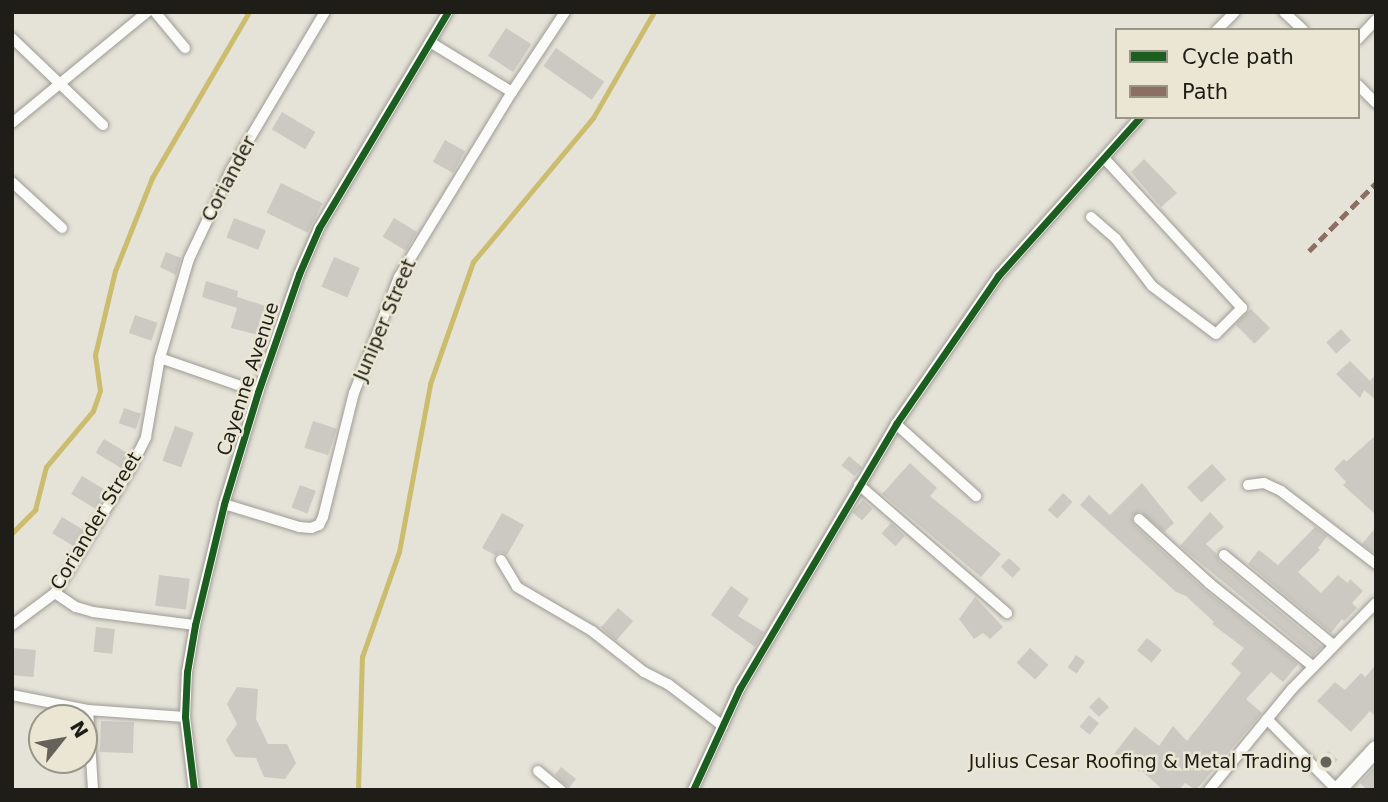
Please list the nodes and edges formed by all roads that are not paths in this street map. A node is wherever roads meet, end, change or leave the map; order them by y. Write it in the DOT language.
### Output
graph roads {
  1 [pos="147,12"];
  2 [pos="155,12"];
  3 [pos="325,12"];
  4 [pos="448,12"];
  5 [pos="565,12"];
  6 [pos="1235,12"];
  7 [pos="1284,12"];
  8 [pos="1376,20"];
  9 [pos="1219,28"];
  10 [pos="1301,28"];
  11 [pos="1360,37"];
  12 [pos="12,38"];
  13 [pos="430,42"];
  14 [pos="185,48"];
  15 [pos="59,84"];
  16 [pos="1360,87"];
  17 [pos="512,92"];
  18 [pos="1376,103"];
  19 [pos="1138,119"];
  20 [pos="12,123"];
  21 [pos="103,125"];
  22 [pos="1104,158"];
  23 [pos="12,182"];
  24 [pos="1091,217"];
  25 [pos="62,228"];
  26 [pos="160,358"];
  27 [pos="258,392"];
  28 [pos="897,424"];
  29 [pos="859,485"];
  30 [pos="1248,485"];
  31 [pos="976,496"];
  32 [pos="225,505"];
  33 [pos="1139,519"];
  34 [pos="1224,555"];
  35 [pos="501,560"];
  36 [pos="1376,564"];
  37 [pos="55,593"];
  38 [pos="1376,603"];
  39 [pos="1007,612"];
  40 [pos="12,625"];
  41 [pos="195,625"];
  42 [pos="1334,645"];
  43 [pos="1314,667"];
  44 [pos="12,695"];
  45 [pos="61,704"];
  46 [pos="98,710"];
  47 [pos="185,717"];
  48 [pos="1267,719"];
  49 [pos="723,726"];
  50 [pos="1376,749"];
  51 [pos="538,771"];
  52 [pos="194,790"];
  53 [pos="561,790"];
  54 [pos="693,790"];
  55 [pos="1209,790"];
  56 [pos="1337,790"];
  1 -- 15 [label="street"];
  2 -- 14 [label="street"];
  3 -- 26 [label="street, Coriander"];
  4 -- 13 [label="street, Cayenne Avenue"];
  5 -- 17 [label="street, Juniper Street"];
  6 -- 9 [label="street"];
  7 -- 10 [label="street"];
  8 -- 11 [label="street"];
  12 -- 15 [label="street"];
  13 -- 17 [label="street"];
  13 -- 27 [label="street, Cayenne Avenue"];
  15 -- 20 [label="street"];
  15 -- 21 [label="street"];
  16 -- 18 [label="street"];
  17 -- 32 [label="street, Juniper Street"];
  19 -- 22 [label="street"];
  22 -- 24 [label="street"];
  22 -- 28 [label="street"];
  23 -- 25 [label="street"];
  26 -- 27 [label="street"];
  26 -- 37 [label="street, Coriander Street"];
  27 -- 32 [label="street, Cayenne Avenue"];
  28 -- 29 [label="street"];
  28 -- 31 [label="street"];
  29 -- 39 [label="street"];
  29 -- 49 [label="street"];
  30 -- 36 [label="street"];
  32 -- 41 [label="street, Cayenne Avenue"];
  33 -- 43 [label="street"];
  34 -- 42 [label="street"];
  35 -- 49 [label="street"];
  37 -- 40 [label="street, Coriander Street"];
  37 -- 41 [label="street"];
  38 -- 42 [label="street"];
  41 -- 47 [label="street, Cayenne Avenue"];
  42 -- 43 [label="street"];
  43 -- 48 [label="street"];
  44 -- 45 [label="street"];
  46 -- 47 [label="street"];
  47 -- 52 [label="street, Cayenne Avenue"];
  48 -- 55 [label="street"];
  48 -- 56 [label="street"];
  49 -- 54 [label="street"];
  50 -- 56 [label="main road"];
  51 -- 53 [label="street"];
}
